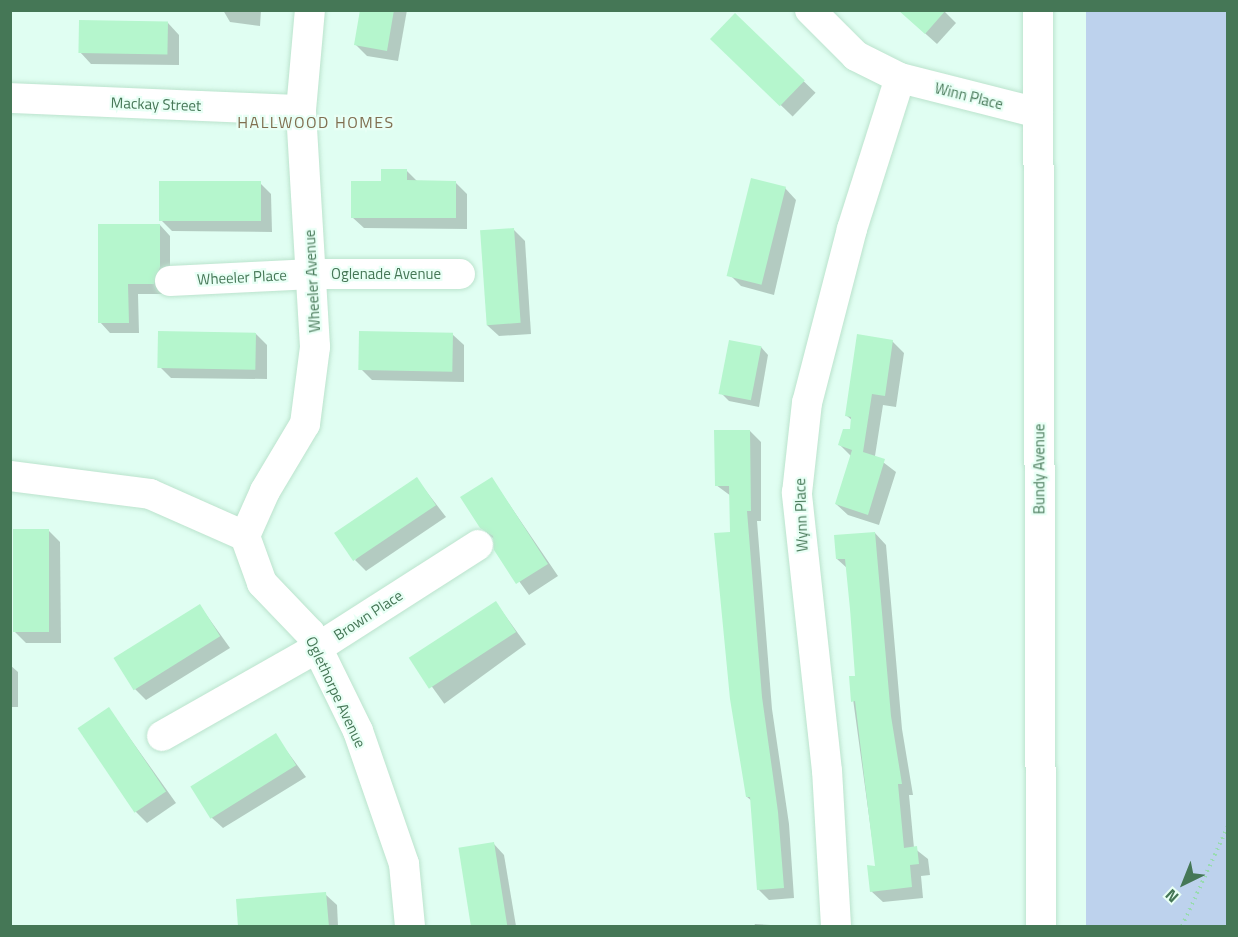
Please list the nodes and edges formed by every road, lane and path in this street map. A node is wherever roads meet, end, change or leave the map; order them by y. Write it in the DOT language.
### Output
graph roads {
  1 [pos="310,10"];
  2 [pos="810,10"];
  3 [pos="1038,10"];
  4 [pos="900,78"];
  5 [pos="10,98"];
  6 [pos="302,110"];
  7 [pos="1038,113"];
  8 [pos="313,273"];
  9 [pos="460,274"];
  10 [pos="170,281"];
  11 [pos="10,476"];
  12 [pos="245,536"];
  13 [pos="478,545"];
  14 [pos="317,648"];
  15 [pos="162,736"];
  16 [pos="1227,826"];
  17 [pos="410,927"];
  18 [pos="836,927"];
  19 [pos="1041,927"];
  20 [pos="1182,927"];
  1 -- 6 [label="street, Wheeler Avenue"];
  2 -- 4 [label="street, Winn Place"];
  3 -- 7 [label="street, Bundy Avenue"];
  4 -- 7 [label="street, Winn Place"];
  4 -- 18 [label="street, Wynn Place"];
  5 -- 6 [label="street, Mackay Street"];
  6 -- 8 [label="street, Wheeler Avenue"];
  7 -- 19 [label="street, Bundy Avenue"];
  8 -- 9 [label="street, Oglenade Avenue"];
  8 -- 10 [label="street, Wheeler Place"];
  8 -- 12 [label="street, Wheeler Avenue"];
  11 -- 12 [label="street"];
  12 -- 14 [label="street, Oglethorpe Avenue"];
  13 -- 14 [label="street, Brown Place"];
  14 -- 15 [label="street, Brown Place"];
  14 -- 17 [label="street, Oglethorpe Avenue"];
  16 -- 20 [label="path"];
}
